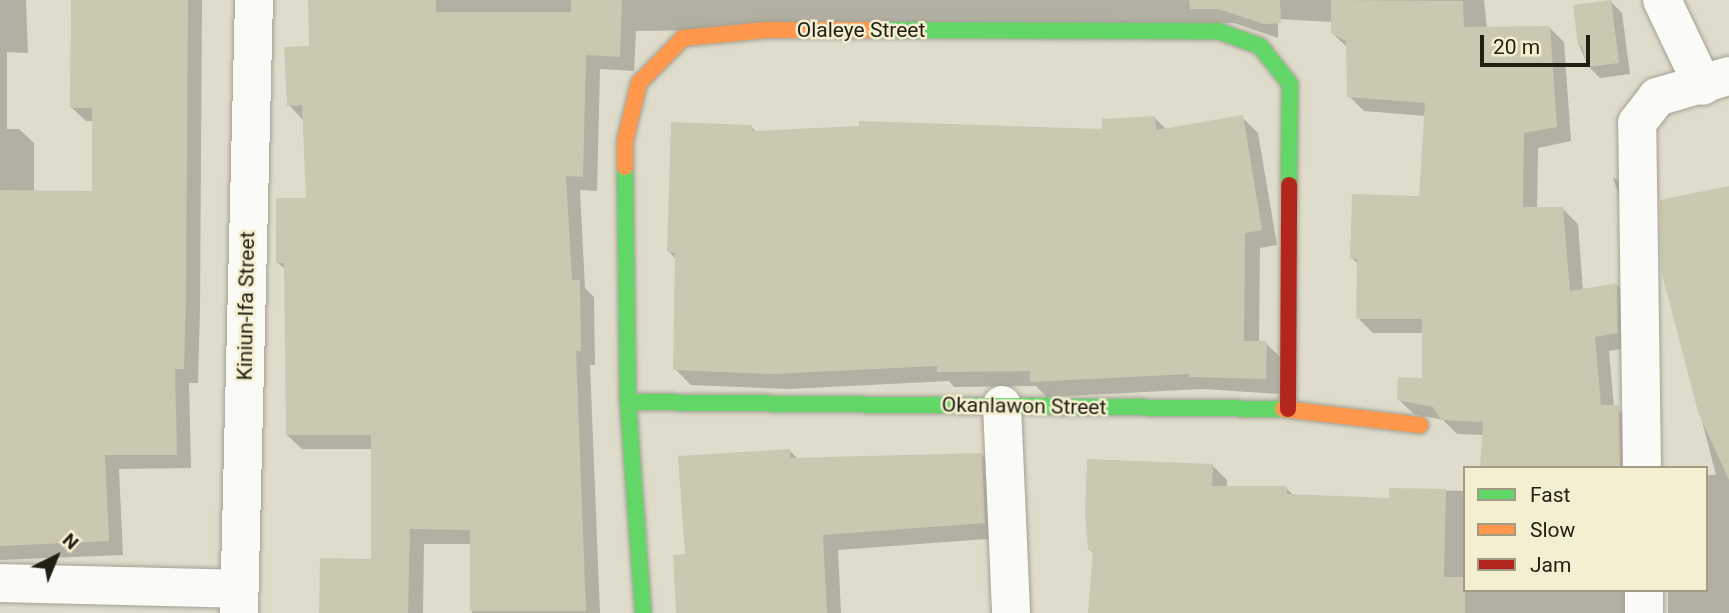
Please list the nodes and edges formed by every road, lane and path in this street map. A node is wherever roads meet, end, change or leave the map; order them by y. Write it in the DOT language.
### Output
graph roads {
  1 [pos="254,0"];
  2 [pos="1662,0"];
  3 [pos="1716,81"];
  4 [pos="628,402"];
  5 [pos="1002,405"];
  6 [pos="1288,409"];
  7 [pos="1420,425"];
  8 [pos="1642,466"];
  9 [pos="0,583"];
  10 [pos="1644,592"];
  11 [pos="239,601"];
  12 [pos="643,613"];
  13 [pos="1011,613"];
  14 [pos="1644,613"];
  1 -- 11 [label="street, Kiniun-Ifa Street"];
  2 -- 3 [label="street"];
  3 -- 8 [label="street"];
  4 -- 5 [label="street, Okanlawon Street"];
  4 -- 6 [label="street, Olaleye Street"];
  4 -- 12 [label="street, Olaleye Street"];
  5 -- 6 [label="street, Okanlawon Street"];
  5 -- 13 [label="street"];
  6 -- 7 [label="street, Okanlawon Street"];
  9 -- 11 [label="street"];
  10 -- 14 [label="street"];
}
